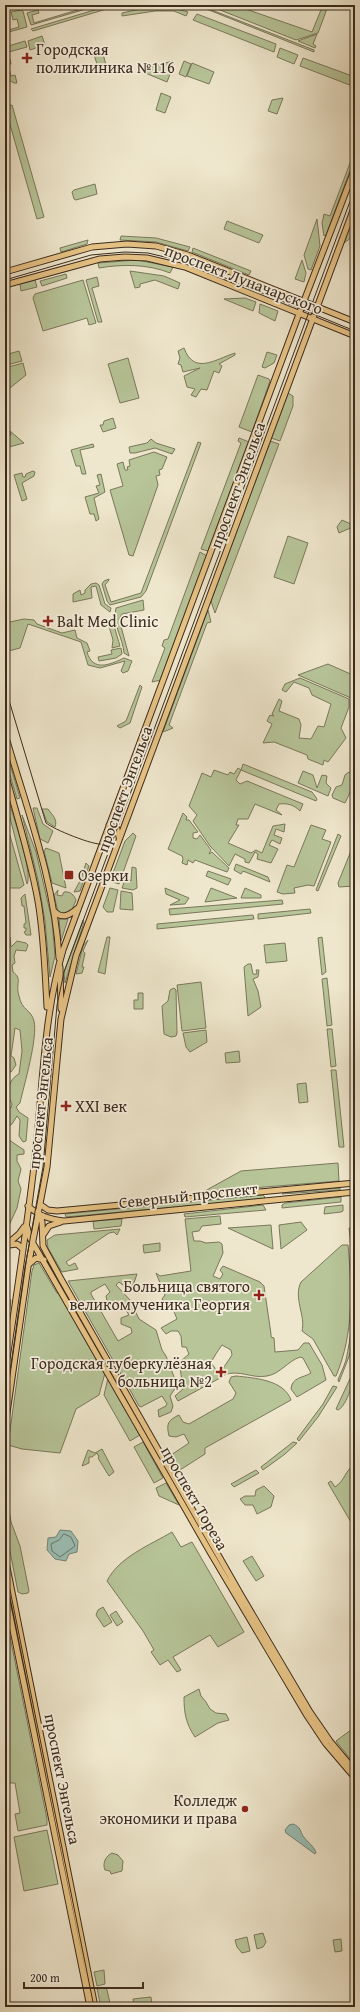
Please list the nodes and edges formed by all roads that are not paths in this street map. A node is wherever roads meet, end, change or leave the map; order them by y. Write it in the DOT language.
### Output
graph roads {
  1 [pos="355,168"];
  2 [pos="355,205"];
  3 [pos="5,272"];
  4 [pos="5,285"];
  5 [pos="304,301"];
  6 [pos="317,306"];
  7 [pos="299,314"];
  8 [pos="313,319"];
  9 [pos="355,322"];
  10 [pos="355,336"];
  11 [pos="5,734"];
  12 [pos="5,773"];
  13 [pos="28,811"];
  14 [pos="17,813"];
  15 [pos="109,825"];
  16 [pos="120,838"];
  17 [pos="78,908"];
  18 [pos="54,911"];
  19 [pos="60,962"];
  20 [pos="48,1018"];
  21 [pos="61,1019"];
  22 [pos="355,1183"];
  23 [pos="280,1190"];
  24 [pos="266,1191"];
  25 [pos="355,1192"];
  26 [pos="280,1199"];
  27 [pos="266,1200"];
  28 [pos="41,1205"];
  29 [pos="28,1206"];
  30 [pos="39,1214"];
  31 [pos="64,1221"];
  32 [pos="26,1222"];
  33 [pos="42,1239"];
  34 [pos="33,1242"];
  35 [pos="5,1247"];
  36 [pos="23,1249"];
  37 [pos="44,1260"];
  38 [pos="28,1267"];
  39 [pos="5,1372"];
  40 [pos="5,1428"];
  41 [pos="5,1557"];
  42 [pos="5,1591"];
  43 [pos="355,1771"];
  44 [pos="355,1778"];
  45 [pos="60,1834"];
  46 [pos="55,1835"];
  47 [pos="90,2007"];
  48 [pos="95,2007"];
  1 -- 5 [label="main road, проспект Энгельса"];
  2 -- 6 [label="main road, проспект Энгельса"];
  3 -- 5 [label="main road, проспект Луначарского"];
  4 -- 7 [label="main road, проспект Луначарского"];
  5 -- 6 [label="main road, проспект Луначарского"];
  5 -- 7 [label="main road, проспект Энгельса"];
  6 -- 8 [label="main road, проспект Энгельса"];
  6 -- 9 [label="main road, проспект Луначарского"];
  7 -- 8 [label="main road, проспект Луначарского"];
  7 -- 15 [label="main road, проспект Энгельса"];
  8 -- 10 [label="main road, проспект Луначарского"];
  8 -- 16 [label="main road, проспект Энгельса"];
  11 -- 13 [label="main road"];
  12 -- 14 [label="main road"];
  13 -- 14 [label="main road"];
  13 -- 18 [label="main road"];
  14 -- 20 [label="main road"];
  15 -- 16 [label="main road"];
  15 -- 17 [label="main road, проспект Энгельса"];
  16 -- 21 [label="main road, проспект Энгельса"];
  17 -- 18 [label="main road"];
  17 -- 19 [label="main road, проспект Энгельса"];
  18 -- 19 [label="main road"];
  19 -- 20 [label="main road, проспект Энгельса"];
  19 -- 21 [label="main road"];
  20 -- 29 [label="main road, проспект Энгельса"];
  21 -- 28 [label="main road, проспект Энгельса"];
  22 -- 23 [label="main road, Северный проспект"];
  23 -- 24 [label="main road, Северный проспект"];
  23 -- 26 [label="main road"];
  24 -- 27 [label="main road"];
  24 -- 28 [label="main road, Северный проспект"];
  25 -- 26 [label="main road, Северный проспект"];
  26 -- 27 [label="main road, Северный проспект"];
  27 -- 31 [label="main road, Северный проспект"];
  28 -- 30 [label="main road, проспект Энгельса"];
  29 -- 30 [label="main road, Северный проспект"];
  29 -- 32 [label="main road, проспект Энгельса"];
  30 -- 31 [label="main road, Северный проспект"];
  30 -- 33 [label="main road, проспект Тореза"];
  30 -- 34 [label="main road, проспект Энгельса"];
  31 -- 33 [label="main road"];
  32 -- 34 [label="main road, проспект Тореза"];
  32 -- 35 [label="main road"];
  32 -- 36 [label="main road, проспект Энгельса"];
  33 -- 43 [label="main road, проспект Тореза"];
  34 -- 37 [label="main road, проспект Тореза"];
  34 -- 38 [label="main road, проспект Энгельса"];
  35 -- 36 [label="main road"];
  36 -- 39 [label="main road, проспект Энгельса"];
  37 -- 38 [label="main road"];
  37 -- 44 [label="main road, проспект Тореза"];
  38 -- 40 [label="main road, проспект Энгельса"];
  41 -- 45 [label="main road, проспект Энгельса"];
  42 -- 46 [label="main road, проспект Энгельса"];
  45 -- 46 [label="main road"];
  45 -- 48 [label="main road, проспект Энгельса"];
  46 -- 47 [label="main road, проспект Энгельса"];
}
